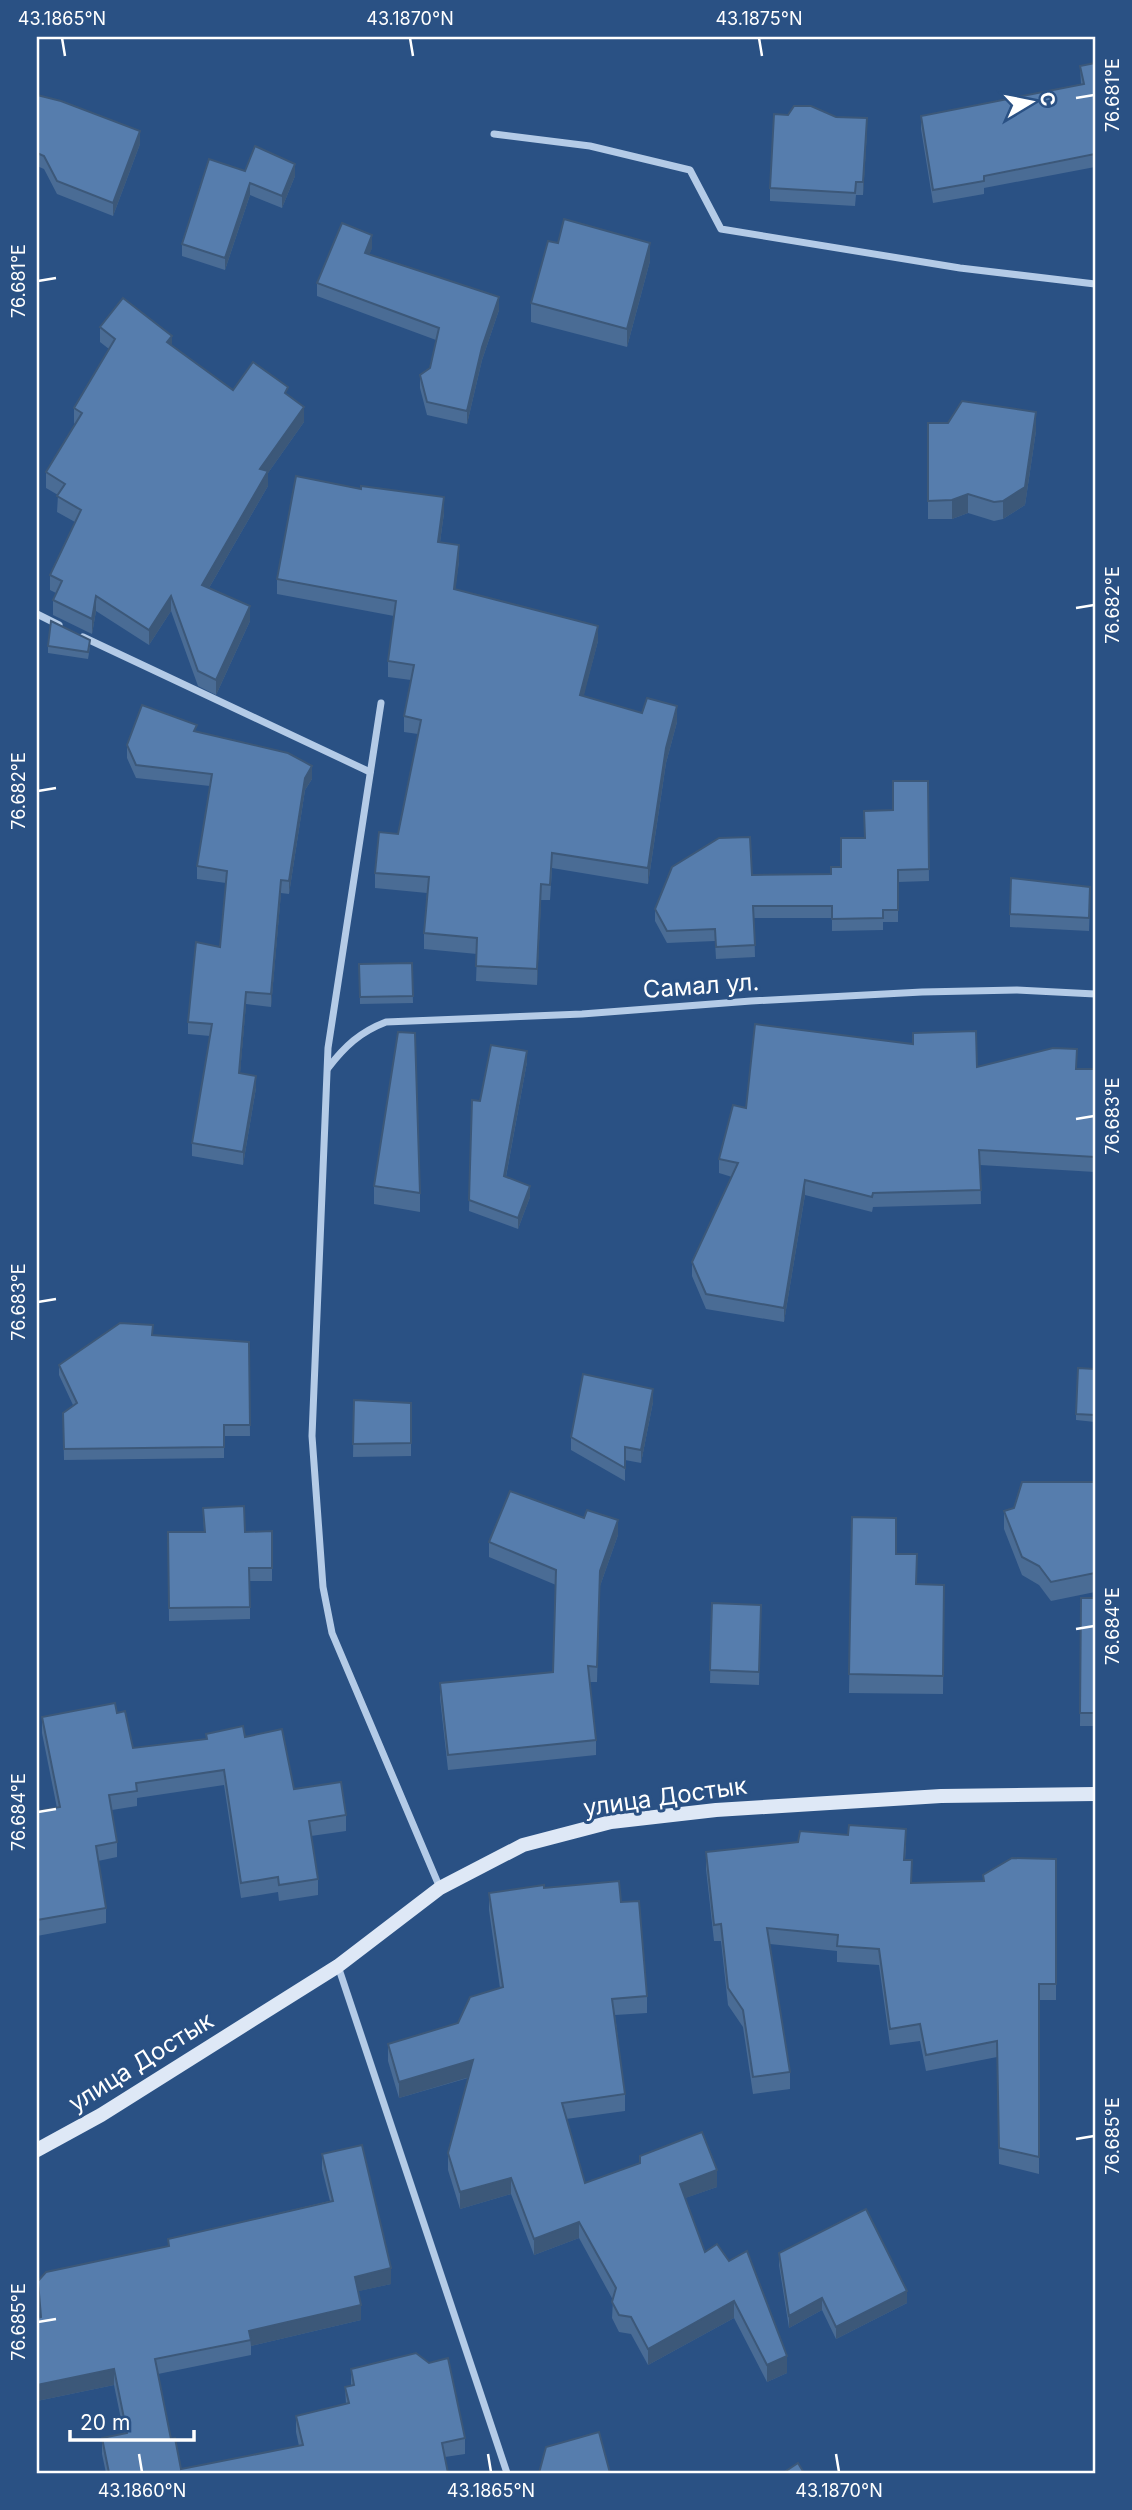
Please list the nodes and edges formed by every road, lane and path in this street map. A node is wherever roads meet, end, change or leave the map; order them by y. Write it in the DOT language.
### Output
graph roads {
  1 [pos="494,134"];
  2 [pos="1095,284"];
  3 [pos="37,614"];
  4 [pos="381,704"];
  5 [pos="370,772"];
  6 [pos="1095,995"];
  7 [pos="328,1069"];
  8 [pos="1095,1794"];
  9 [pos="440,1888"];
  10 [pos="338,1966"];
  11 [pos="38,2146"];
  12 [pos="507,2473"];
  1 -- 2 [label="street"];
  3 -- 5 [label="street"];
  4 -- 5 [label="street"];
  5 -- 7 [label="street"];
  6 -- 7 [label="street, Самал ул."];
  7 -- 9 [label="street"];
  8 -- 9 [label="main road, улица Достык"];
  9 -- 10 [label="main road, улица Достык"];
  10 -- 11 [label="main road, улица Достык"];
  10 -- 12 [label="street"];
}
